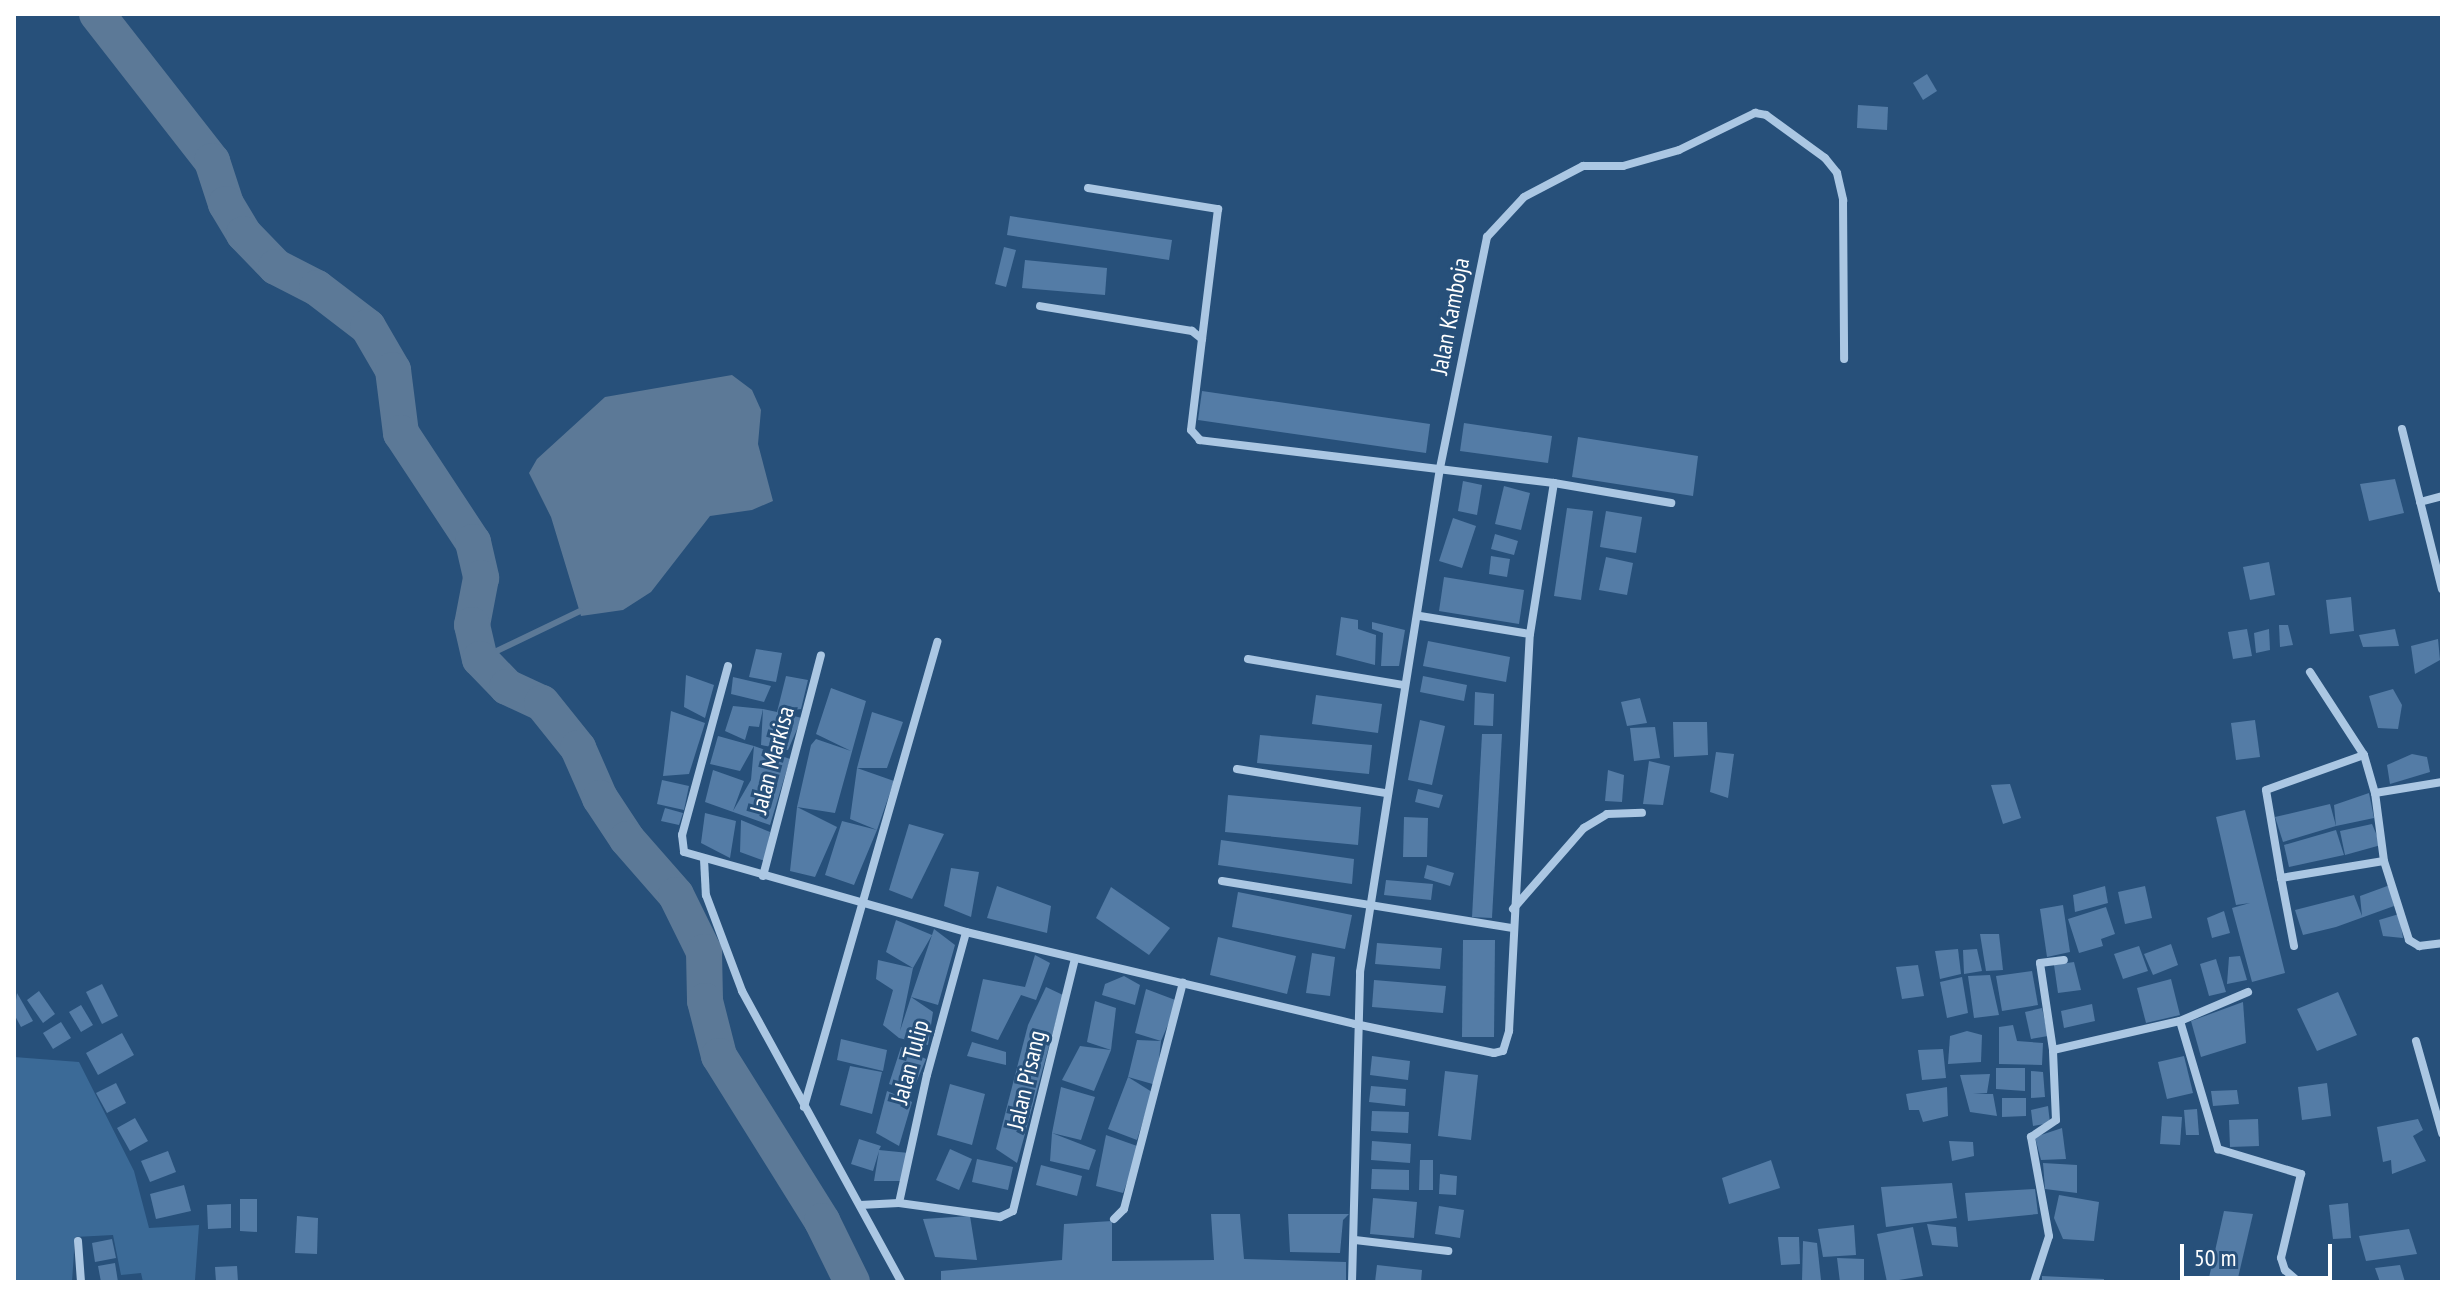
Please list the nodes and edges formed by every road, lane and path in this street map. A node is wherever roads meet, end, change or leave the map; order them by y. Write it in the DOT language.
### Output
graph roads {
  1 [pos="1088,188"];
  2 [pos="1040,306"];
  3 [pos="1202,339"];
  4 [pos="1844,359"];
  5 [pos="2402,429"];
  6 [pos="1440,468"];
  7 [pos="1554,483"];
  8 [pos="2442,496"];
  9 [pos="2420,502"];
  10 [pos="1671,503"];
  11 [pos="2442,589"];
  12 [pos="1420,616"];
  13 [pos="1530,634"];
  14 [pos="937,642"];
  15 [pos="821,655"];
  16 [pos="1248,659"];
  17 [pos="728,666"];
  18 [pos="2310,672"];
  19 [pos="1403,685"];
  20 [pos="2364,755"];
  21 [pos="1237,769"];
  22 [pos="2442,782"];
  23 [pos="1386,793"];
  24 [pos="2375,793"];
  25 [pos="1642,813"];
  26 [pos="704,859"];
  27 [pos="2384,861"];
  28 [pos="763,876"];
  29 [pos="2281,878"];
  30 [pos="1222,881"];
  31 [pos="1370,903"];
  32 [pos="862,906"];
  33 [pos="1513,910"];
  34 [pos="1511,928"];
  35 [pos="966,932"];
  36 [pos="2442,943"];
  37 [pos="2294,946"];
  38 [pos="1075,958"];
  39 [pos="2064,960"];
  40 [pos="1183,983"];
  41 [pos="2248,992"];
  42 [pos="2180,1021"];
  43 [pos="1355,1024"];
  44 [pos="2416,1041"];
  45 [pos="2053,1050"];
  46 [pos="804,1107"];
  47 [pos="2442,1133"];
  48 [pos="899,1203"];
  49 [pos="860,1205"];
  50 [pos="1114,1219"];
  51 [pos="1355,1240"];
  52 [pos="78,1241"];
  53 [pos="1448,1251"];
  54 [pos="81,1282"];
  55 [pos="901,1282"];
  56 [pos="1352,1282"];
  57 [pos="2034,1282"];
  58 [pos="2299,1282"];
  1 -- 3 [label="street"];
  2 -- 3 [label="street"];
  3 -- 6 [label="street"];
  4 -- 6 [label="street, Jalan Kamboja"];
  5 -- 9 [label="street"];
  6 -- 7 [label="street"];
  6 -- 12 [label="street"];
  7 -- 10 [label="street"];
  7 -- 13 [label="street"];
  8 -- 9 [label="street"];
  9 -- 11 [label="street"];
  12 -- 13 [label="street"];
  12 -- 19 [label="street"];
  13 -- 33 [label="street"];
  14 -- 32 [label="street"];
  15 -- 28 [label="street, Jalan Markisa"];
  16 -- 19 [label="street"];
  17 -- 26 [label="street"];
  18 -- 20 [label="street"];
  19 -- 23 [label="street"];
  20 -- 24 [label="street"];
  20 -- 29 [label="street"];
  21 -- 23 [label="street"];
  22 -- 24 [label="street"];
  23 -- 31 [label="street"];
  24 -- 27 [label="street"];
  25 -- 33 [label="street"];
  26 -- 28 [label="street"];
  26 -- 46 [label="street"];
  27 -- 29 [label="street"];
  27 -- 36 [label="street"];
  28 -- 32 [label="street"];
  29 -- 37 [label="street"];
  30 -- 31 [label="street"];
  31 -- 34 [label="street"];
  31 -- 43 [label="street"];
  32 -- 35 [label="street"];
  32 -- 46 [label="street"];
  33 -- 34 [label="street"];
  34 -- 43 [label="street"];
  35 -- 38 [label="street"];
  35 -- 48 [label="street, Jalan Tulip"];
  38 -- 40 [label="street"];
  38 -- 48 [label="street, Jalan Pisang"];
  39 -- 45 [label="street"];
  40 -- 43 [label="street"];
  40 -- 50 [label="street"];
  41 -- 42 [label="street"];
  42 -- 45 [label="street"];
  42 -- 58 [label="street"];
  43 -- 51 [label="street"];
  44 -- 47 [label="street"];
  45 -- 57 [label="street"];
  46 -- 49 [label="street"];
  48 -- 49 [label="street"];
  49 -- 55 [label="street"];
  51 -- 53 [label="street"];
  51 -- 56 [label="street"];
  52 -- 54 [label="street"];
}
